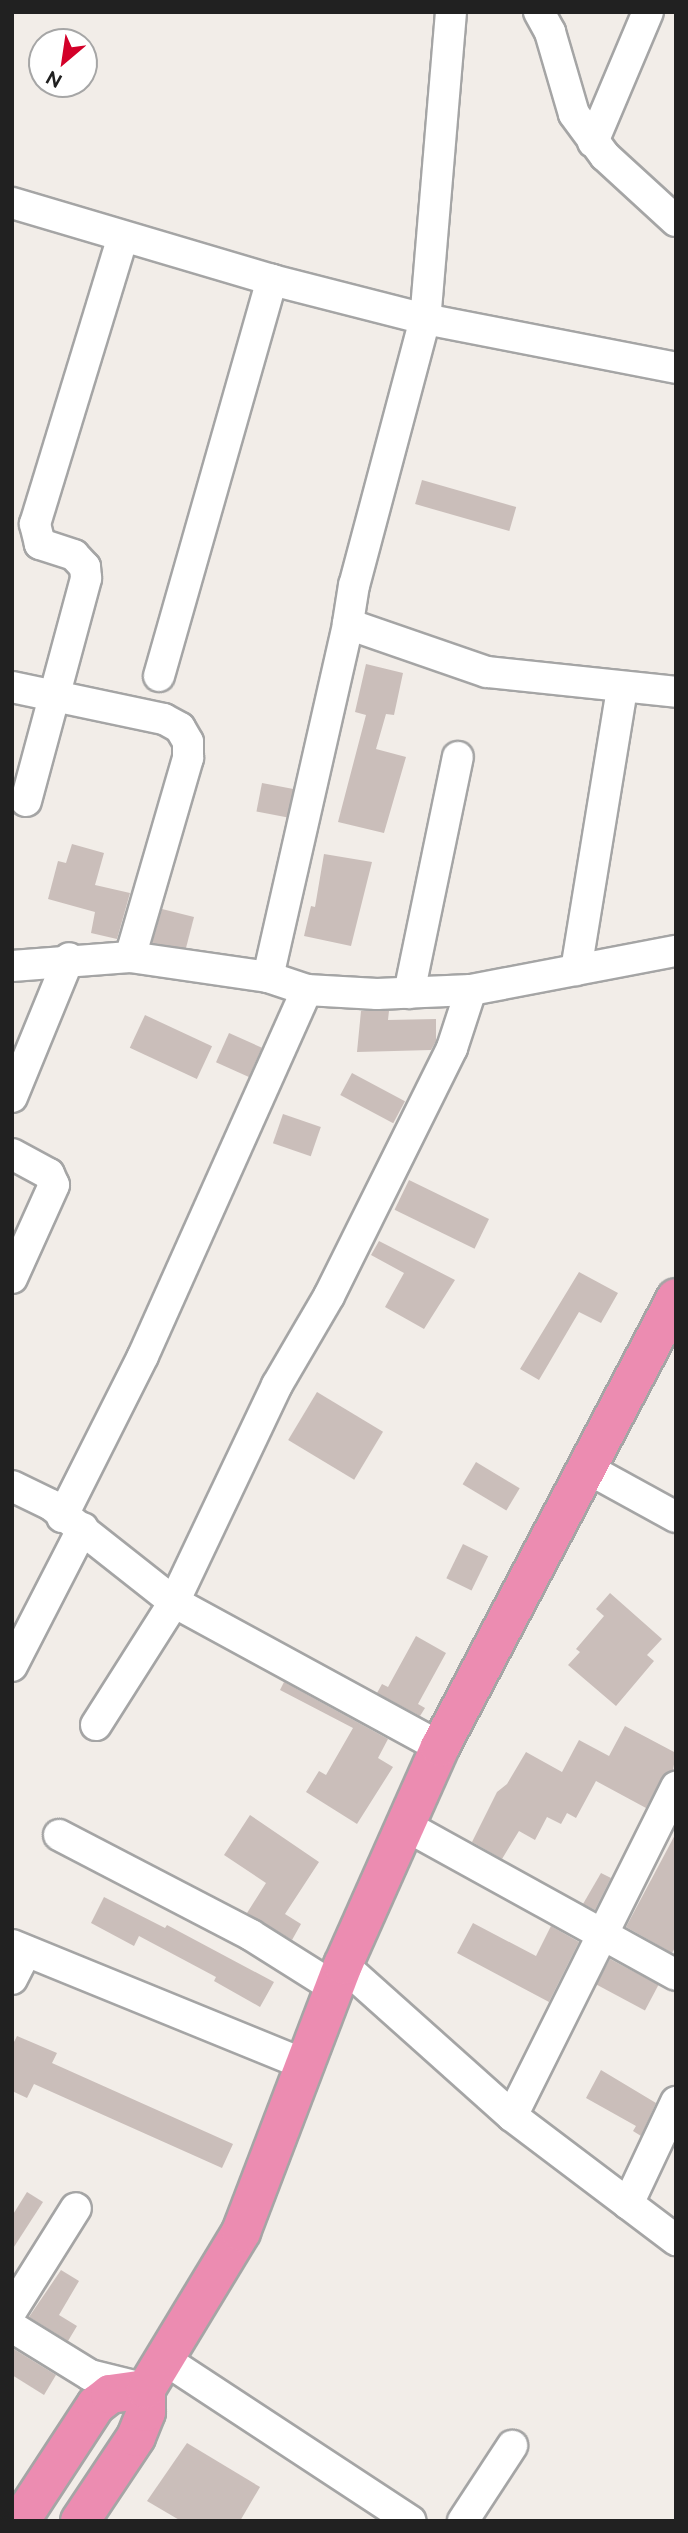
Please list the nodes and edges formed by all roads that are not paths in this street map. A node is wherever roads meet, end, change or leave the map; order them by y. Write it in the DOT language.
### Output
graph roads {
  1 [pos="451,12"];
  2 [pos="539,12"];
  3 [pos="648,12"];
  4 [pos="593,142"];
  5 [pos="12,203"];
  6 [pos="676,220"];
  7 [pos="123,237"];
  8 [pos="272,280"];
  9 [pos="425,319"];
  10 [pos="676,368"];
  11 [pos="348,624"];
  12 [pos="159,676"];
  13 [pos="12,687"];
  14 [pos="622,689"];
  15 [pos="676,692"];
  16 [pos="54,696"];
  17 [pos="458,757"];
  18 [pos="26,801"];
  19 [pos="676,951"];
  20 [pos="130,957"];
  21 [pos="69,958"];
  22 [pos="12,966"];
  23 [pos="576,970"];
  24 [pos="268,977"];
  25 [pos="307,990"];
  26 [pos="471,990"];
  27 [pos="409,993"];
  28 [pos="12,1097"];
  29 [pos="12,1154"];
  30 [pos="12,1278"];
  31 [pos="676,1298"];
  32 [pos="585,1466"];
  33 [pos="12,1486"];
  34 [pos="676,1517"];
  35 [pos="73,1523"];
  36 [pos="174,1602"];
  37 [pos="12,1666"];
  38 [pos="96,1725"];
  39 [pos="440,1747"];
  40 [pos="676,1787"];
  41 [pos="408,1827"];
  42 [pos="59,1835"];
  43 [pos="601,1935"];
  44 [pos="19,1948"];
  45 [pos="676,1975"];
  46 [pos="339,1977"];
  47 [pos="12,1979"];
  48 [pos="306,2065"];
  49 [pos="676,2102"];
  50 [pos="512,2116"];
  51 [pos="628,2204"];
  52 [pos="76,2207"];
  53 [pos="676,2240"];
  54 [pos="12,2310"];
  55 [pos="12,2327"];
  56 [pos="155,2374"];
  57 [pos="512,2446"];
  58 [pos="20,2521"];
  59 [pos="80,2521"];
  60 [pos="411,2521"];
  61 [pos="463,2521"];
  1 -- 9 [label="street"];
  2 -- 4 [label="street"];
  3 -- 4 [label="street"];
  4 -- 6 [label="street"];
  5 -- 7 [label="street"];
  7 -- 8 [label="street"];
  7 -- 16 [label="street"];
  8 -- 9 [label="street"];
  8 -- 12 [label="street"];
  9 -- 10 [label="street"];
  9 -- 11 [label="street"];
  11 -- 14 [label="street"];
  11 -- 24 [label="street"];
  13 -- 16 [label="street"];
  14 -- 15 [label="street"];
  14 -- 23 [label="street"];
  16 -- 18 [label="street"];
  16 -- 20 [label="street"];
  17 -- 27 [label="street"];
  19 -- 23 [label="street"];
  20 -- 21 [label="street"];
  20 -- 24 [label="street"];
  21 -- 22 [label="street"];
  21 -- 28 [label="street"];
  23 -- 26 [label="street"];
  24 -- 25 [label="street"];
  25 -- 27 [label="street"];
  25 -- 35 [label="street"];
  26 -- 27 [label="street"];
  26 -- 36 [label="street"];
  29 -- 30 [label="street"];
  31 -- 32 [label="highway"];
  32 -- 34 [label="street"];
  32 -- 39 [label="highway"];
  33 -- 35 [label="street"];
  35 -- 36 [label="street"];
  35 -- 37 [label="street"];
  36 -- 38 [label="street"];
  36 -- 39 [label="street"];
  39 -- 41 [label="highway"];
  40 -- 43 [label="street"];
  41 -- 43 [label="street"];
  41 -- 46 [label="highway"];
  42 -- 46 [label="street"];
  43 -- 45 [label="street"];
  43 -- 50 [label="street"];
  44 -- 47 [label="street"];
  44 -- 48 [label="street"];
  46 -- 48 [label="highway"];
  46 -- 50 [label="street"];
  48 -- 56 [label="highway"];
  49 -- 51 [label="street"];
  50 -- 51 [label="street"];
  51 -- 53 [label="street"];
  52 -- 54 [label="street"];
  55 -- 56 [label="street"];
  56 -- 58 [label="highway"];
  56 -- 59 [label="highway"];
  56 -- 60 [label="street"];
  57 -- 61 [label="street"];
}
